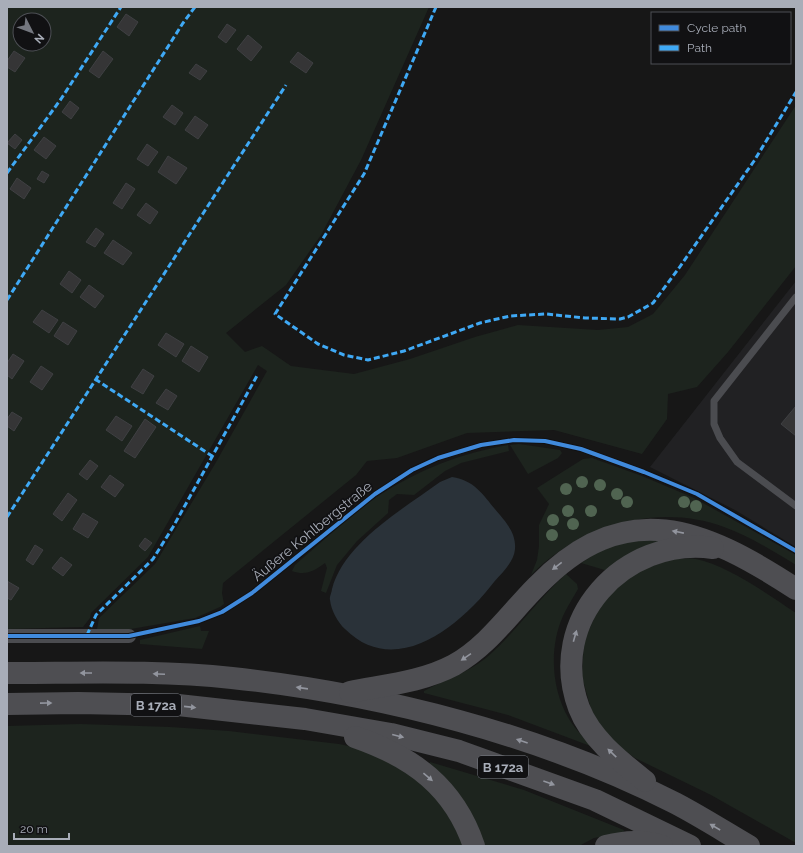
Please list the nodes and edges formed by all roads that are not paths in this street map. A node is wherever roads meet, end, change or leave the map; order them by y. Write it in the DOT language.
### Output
graph roads {
  1 [pos="796,297"];
  2 [pos="796,506"];
  3 [pos="728,550"];
  4 [pos="796,589"];
  5 [pos="7,636"];
  6 [pos="129,636"];
  7 [pos="7,674"];
  8 [pos="340,694"];
  9 [pos="7,704"];
  10 [pos="305,719"];
  11 [pos="675,803"];
  12 [pos="474,846"];
  13 [pos="606,846"];
  14 [pos="662,846"];
  15 [pos="690,846"];
  16 [pos="749,846"];
  1 -- 2 [label="lane"];
  3 -- 4 [label="highway"];
  3 -- 8 [label="highway, one-way"];
  11 -- 3 [label="highway, one-way"];
  5 -- 6 [label="street"];
  8 -- 7 [label="highway, B 172a, one-way"];
  11 -- 8 [label="highway, B 172a, one-way"];
  9 -- 10 [label="highway, B 172a, one-way"];
  10 -- 12 [label="highway, one-way"];
  10 -- 15 [label="highway, B 172a, one-way"];
  16 -- 11 [label="highway, B 172a, one-way"];
  13 -- 14 [label="highway"];
}
